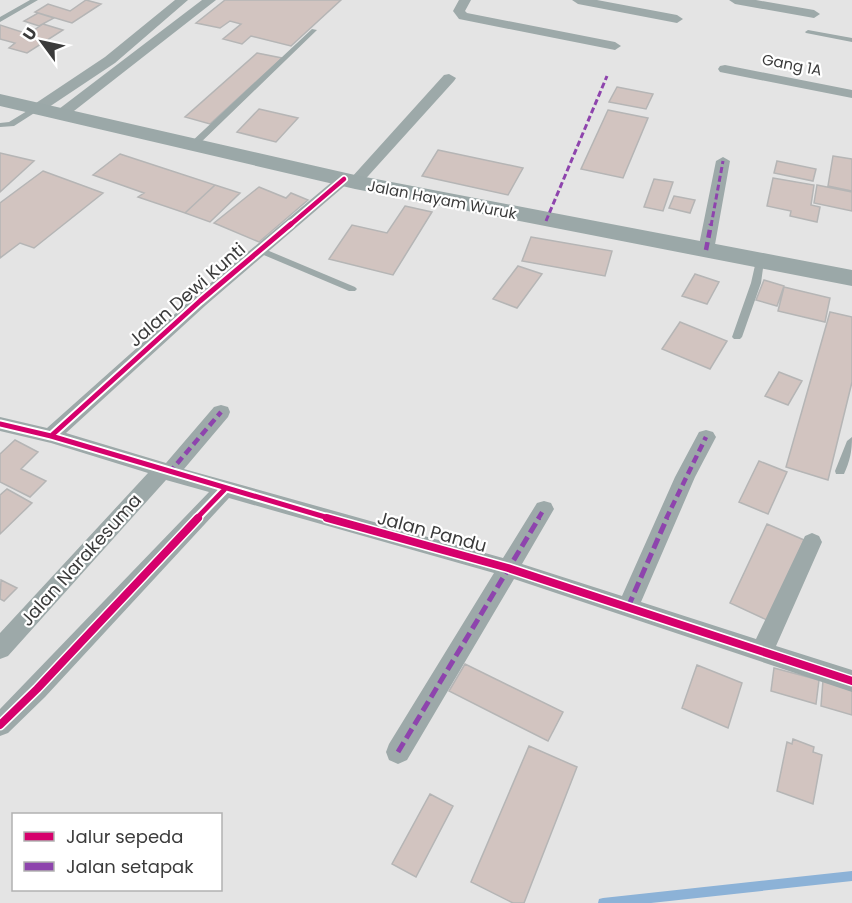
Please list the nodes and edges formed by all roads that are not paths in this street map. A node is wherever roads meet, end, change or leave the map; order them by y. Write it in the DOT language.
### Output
graph roads {
  1 [pos="35,0"];
  2 [pos="182,0"];
  3 [pos="210,0"];
  4 [pos="465,0"];
  5 [pos="578,0"];
  6 [pos="735,0"];
  7 [pos="814,14"];
  8 [pos="677,19"];
  9 [pos="0,20"];
  10 [pos="314,30"];
  11 [pos="808,32"];
  12 [pos="852,40"];
  13 [pos="615,46"];
  14 [pos="725,69"];
  15 [pos="449,78"];
  16 [pos="852,94"];
  17 [pos="0,100"];
  18 [pos="35,110"];
  19 [pos="60,116"];
  20 [pos="0,125"];
  21 [pos="192,146"];
  22 [pos="723,161"];
  23 [pos="350,181"];
  24 [pos="706,249"];
  25 [pos="262,251"];
  26 [pos="760,261"];
  27 [pos="852,279"];
  28 [pos="352,288"];
  29 [pos="737,337"];
  30 [pos="221,412"];
  31 [pos="0,424"];
  32 [pos="51,436"];
  33 [pos="706,437"];
  34 [pos="852,441"];
  35 [pos="840,471"];
  36 [pos="165,472"];
  37 [pos="224,490"];
  38 [pos="544,509"];
  39 [pos="812,542"];
  40 [pos="507,568"];
  41 [pos="628,607"];
  42 [pos="0,649"];
  43 [pos="762,651"];
  44 [pos="852,681"];
  45 [pos="0,725"];
  46 [pos="398,752"];
  1 -- 9 [label="lane"];
  2 -- 18 [label="street"];
  3 -- 19 [label="street"];
  4 -- 13 [label="street"];
  5 -- 8 [label="street"];
  6 -- 7 [label="street"];
  10 -- 21 [label="lane"];
  11 -- 12 [label="lane"];
  14 -- 16 [label="street, Gang 1A"];
  15 -- 23 [label="street, Jalan Dewi Kunti"];
  17 -- 18 [label="main road, Jalan Hayam Wuruk"];
  18 -- 19 [label="main road, Jalan Hayam Wuruk"];
  18 -- 20 [label="lane"];
  19 -- 21 [label="main road, Jalan Hayam Wuruk"];
  21 -- 23 [label="main road, Jalan Hayam Wuruk"];
  22 -- 24 [label="street"];
  23 -- 24 [label="main road, Jalan Hayam Wuruk"];
  23 -- 25 [label="street, Jalan Dewi Kunti"];
  24 -- 26 [label="main road, Jalan Hayam Wuruk"];
  25 -- 28 [label="lane"];
  25 -- 32 [label="street, Jalan Dewi Kunti"];
  26 -- 27 [label="main road, Jalan Hayam Wuruk"];
  26 -- 29 [label="lane"];
  30 -- 36 [label="street, Jalan Narakesuma"];
  31 -- 32 [label="street, Jalan Pandu"];
  32 -- 36 [label="street, Jalan Pandu"];
  33 -- 41 [label="street"];
  34 -- 35 [label="lane"];
  36 -- 37 [label="street, Jalan Pandu"];
  36 -- 42 [label="street, Jalan Narakesuma"];
  37 -- 40 [label="street, Jalan Pandu"];
  37 -- 45 [label="street"];
  38 -- 40 [label="street"];
  39 -- 43 [label="street"];
  40 -- 41 [label="street, Jalan Pandu"];
  40 -- 46 [label="street"];
  41 -- 43 [label="street, Jalan Pandu"];
  43 -- 44 [label="street, Jalan Pandu"];
}
